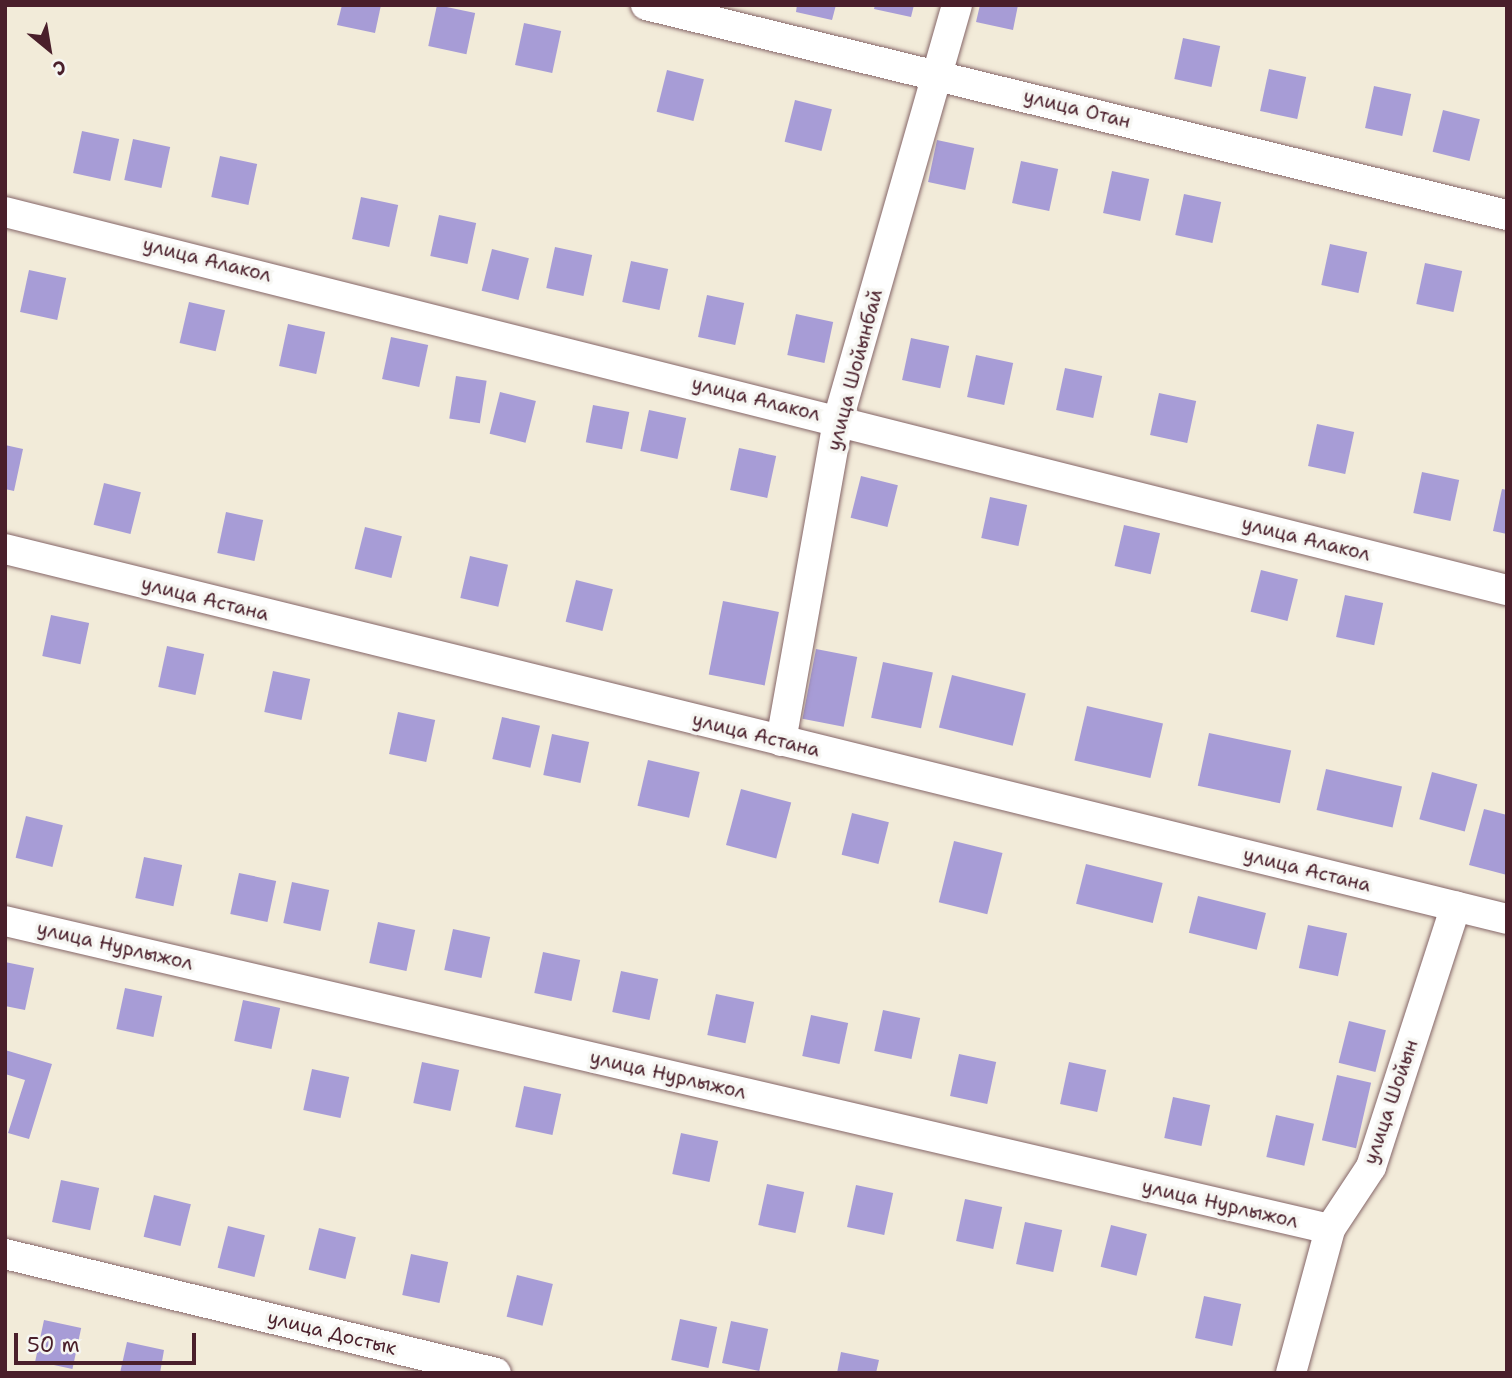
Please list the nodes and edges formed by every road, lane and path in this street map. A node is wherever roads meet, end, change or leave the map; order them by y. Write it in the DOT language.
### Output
graph roads {
  1 [pos="646,5"];
  2 [pos="957,5"];
  3 [pos="936,74"];
  4 [pos="5,212"];
  5 [pos="1507,215"];
  6 [pos="838,420"];
  7 [pos="5,549"];
  8 [pos="1507,590"];
  9 [pos="781,741"];
  10 [pos="1456,906"];
  11 [pos="1507,919"];
  12 [pos="5,921"];
  13 [pos="1330,1229"];
  14 [pos="5,1254"];
  15 [pos="496,1373"];
  16 [pos="1291,1373"];
  1 -- 3 [label="street, улица Отан"];
  2 -- 3 [label="street, улица Шойынбай"];
  3 -- 5 [label="street, улица Отан"];
  3 -- 6 [label="street, улица Шойынбай"];
  4 -- 6 [label="street, улица Алакол"];
  6 -- 8 [label="street, улица Алакол"];
  6 -- 9 [label="street, улица Шойынбай"];
  7 -- 9 [label="street, улица Астана"];
  9 -- 10 [label="street, улица Астана"];
  10 -- 11 [label="street, улица Астана"];
  10 -- 13 [label="street, улица Шойын"];
  12 -- 13 [label="street, улица Нурлыжол"];
  13 -- 16 [label="street, улица Шойын"];
  14 -- 15 [label="street, улица Достык"];
}
